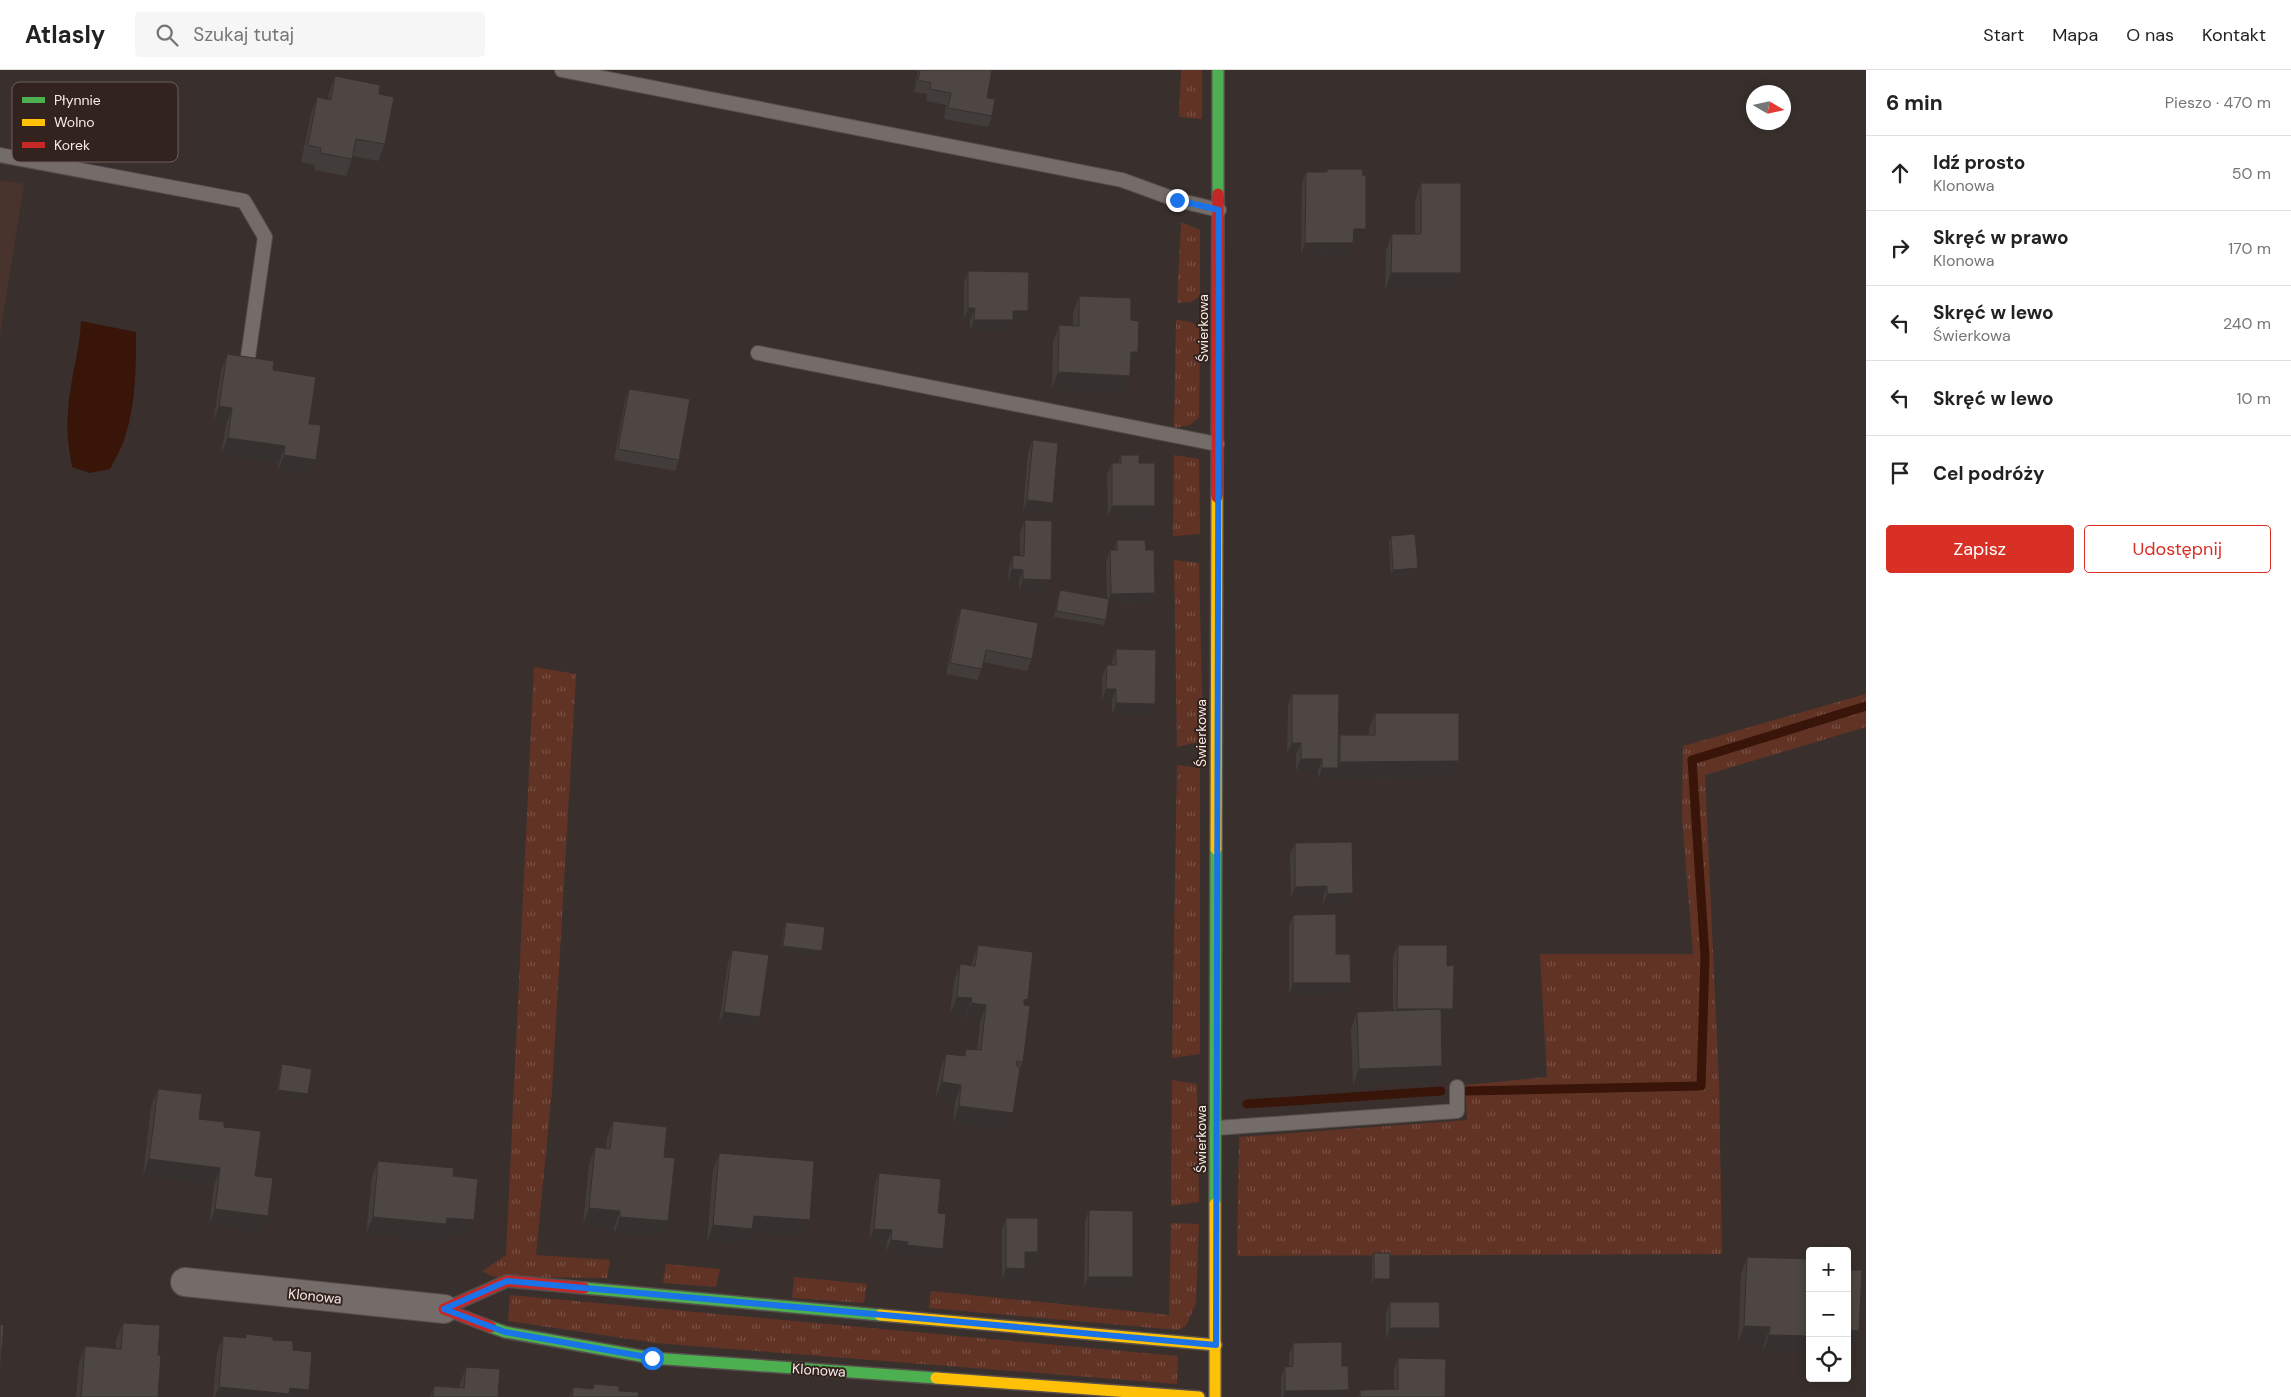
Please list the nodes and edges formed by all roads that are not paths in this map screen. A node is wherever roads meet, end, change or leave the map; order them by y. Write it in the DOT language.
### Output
graph roads {
  1 [pos="562,70"];
  2 [pos="1218,70"];
  3 [pos="37,162"];
  4 [pos="1219,210"];
  5 [pos="758,353"];
  6 [pos="248,357"];
  7 [pos="1217,444"];
  8 [pos="1458,1087"];
  9 [pos="1216,1128"];
  10 [pos="185,1282"];
  11 [pos="444,1309"];
  12 [pos="1216,1345"];
  13 [pos="1199,1397"];
  14 [pos="1216,1397"];
  1 -- 4 [label="lane"];
  2 -- 4 [label="street, Świerkowa"];
  3 -- 6 [label="lane"];
  4 -- 7 [label="street, Świerkowa"];
  5 -- 7 [label="lane"];
  7 -- 9 [label="street, Świerkowa"];
  8 -- 9 [label="lane"];
  9 -- 12 [label="street, Świerkowa"];
  10 -- 11 [label="street, Klonowa"];
  11 -- 12 [label="street, Klonowa"];
  11 -- 13 [label="street, Klonowa"];
  12 -- 14 [label="street, Świerkowa"];
}
